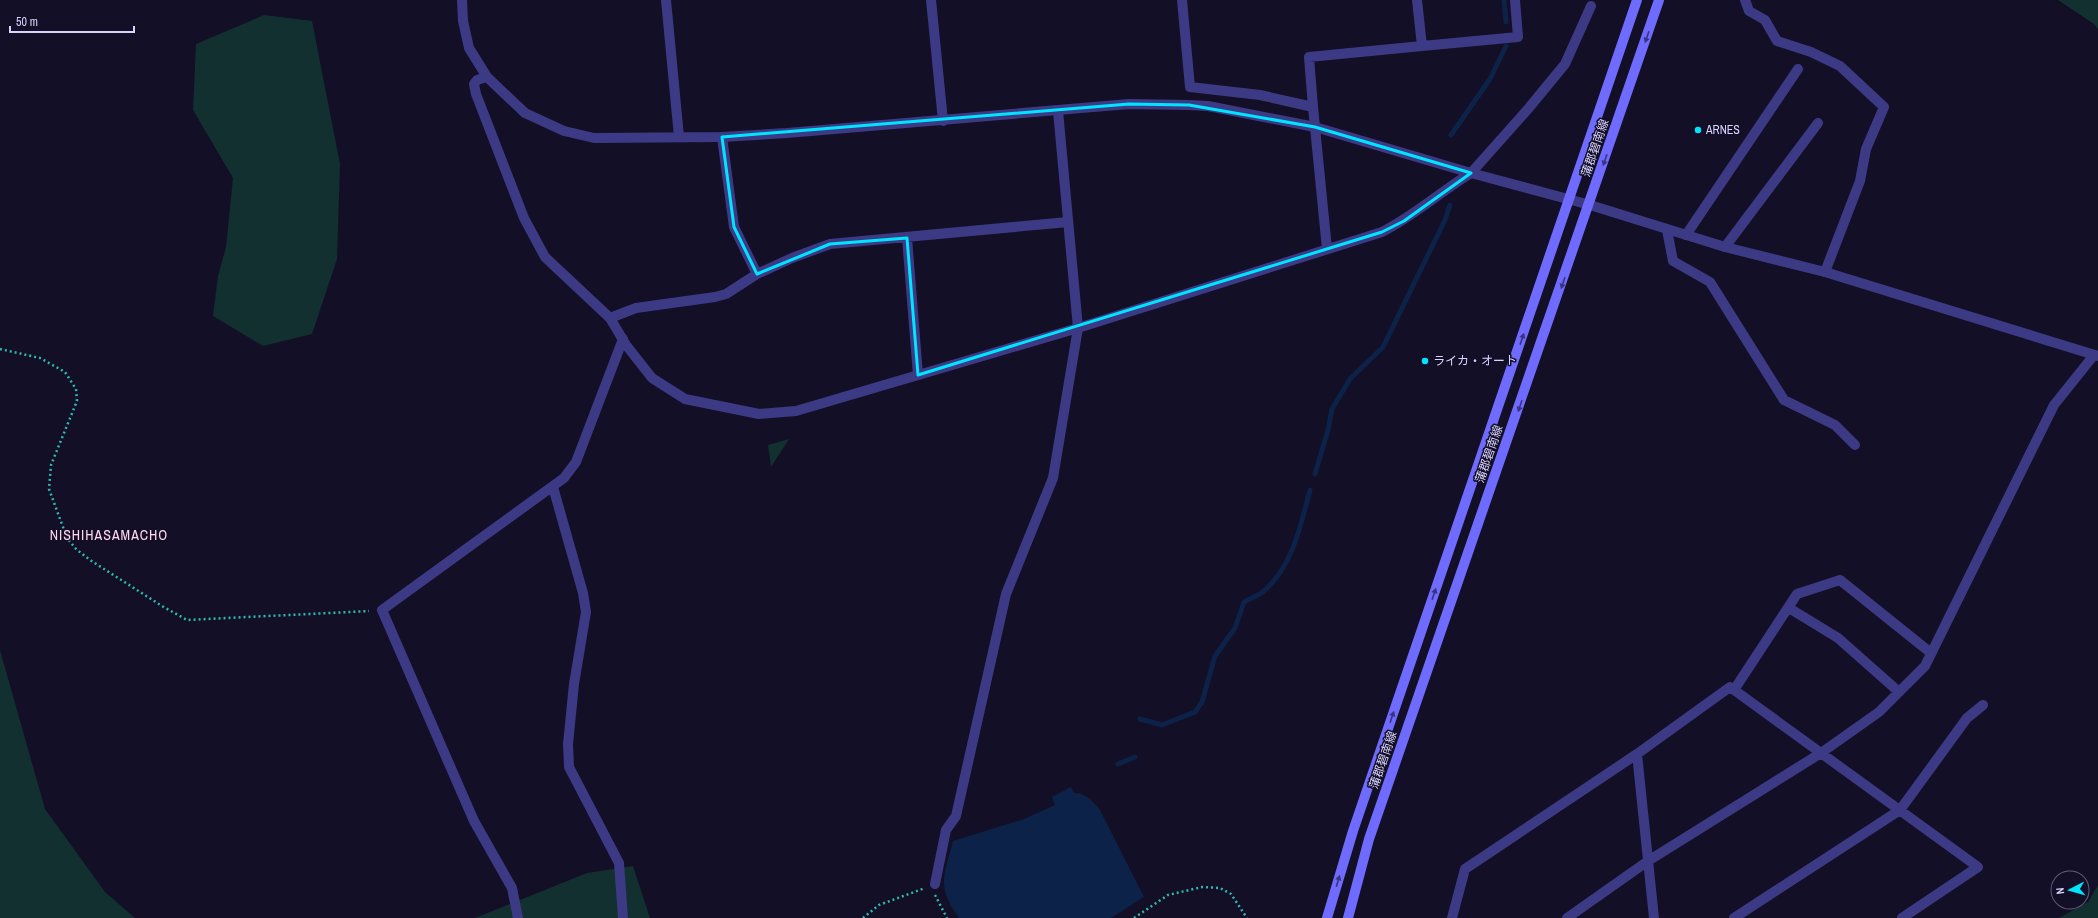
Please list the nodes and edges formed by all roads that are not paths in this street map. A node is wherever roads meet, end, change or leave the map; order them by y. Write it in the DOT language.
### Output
graph roads {
  1 [pos="462,0"];
  2 [pos="666,0"];
  3 [pos="931,0"];
  4 [pos="1182,0"];
  5 [pos="1417,0"];
  6 [pos="1515,0"];
  7 [pos="1637,0"];
  8 [pos="1659,0"];
  9 [pos="1745,0"];
  10 [pos="1591,6"];
  11 [pos="1422,46"];
  12 [pos="1798,69"];
  13 [pos="486,77"];
  14 [pos="1313,107"];
  15 [pos="1058,111"];
  16 [pos="942,121"];
  17 [pos="1818,123"];
  18 [pos="1315,127"];
  19 [pos="679,137"];
  20 [pos="722,137"];
  21 [pos="1471,173"];
  22 [pos="1569,200"];
  23 [pos="1590,205"];
  24 [pos="1068,222"];
  25 [pos="1667,230"];
  26 [pos="1686,234"];
  27 [pos="906,238"];
  28 [pos="1725,247"];
  29 [pos="1327,249"];
  30 [pos="1825,272"];
  31 [pos="757,274"];
  32 [pos="610,318"];
  33 [pos="1078,328"];
  34 [pos="623,339"];
  35 [pos="2096,356"];
  36 [pos="918,375"];
  37 [pos="1855,445"];
  38 [pos="553,487"];
  39 [pos="1789,608"];
  40 [pos="1931,653"];
  41 [pos="1734,690"];
  42 [pos="1899,692"];
  43 [pos="1983,705"];
  44 [pos="1821,753"];
  45 [pos="1637,754"];
  46 [pos="1900,810"];
  47 [pos="1648,861"];
  48 [pos="935,884"];
  49 [pos="518,918"];
  50 [pos="623,918"];
  51 [pos="1327,918"];
  52 [pos="1348,918"];
  53 [pos="1452,918"];
  54 [pos="1567,918"];
  55 [pos="1654,918"];
  56 [pos="1734,918"];
  57 [pos="1902,918"];
  1 -- 13 [label="street"];
  2 -- 19 [label="street"];
  3 -- 16 [label="street"];
  4 -- 14 [label="street"];
  5 -- 11 [label="street"];
  6 -- 11 [label="street"];
  7 -- 22 [label="main road, 蒲郡碧南線"];
  8 -- 23 [label="main road, 蒲郡碧南線, one-way"];
  9 -- 30 [label="street"];
  10 -- 21 [label="street"];
  11 -- 14 [label="street"];
  12 -- 26 [label="street"];
  13 -- 19 [label="street"];
  13 -- 32 [label="street"];
  14 -- 18 [label="street"];
  15 -- 16 [label="street"];
  15 -- 18 [label="street"];
  15 -- 24 [label="street"];
  16 -- 20 [label="street"];
  17 -- 28 [label="street"];
  18 -- 21 [label="street"];
  18 -- 29 [label="street"];
  19 -- 20 [label="street"];
  20 -- 31 [label="street"];
  21 -- 22 [label="street"];
  21 -- 29 [label="street"];
  22 -- 23 [label="street"];
  51 -- 22 [label="main road, 蒲郡碧南線, one-way"];
  23 -- 25 [label="street"];
  23 -- 52 [label="main road, 蒲郡碧南線, one-way"];
  24 -- 27 [label="street"];
  24 -- 33 [label="street"];
  25 -- 26 [label="street"];
  25 -- 37 [label="street"];
  26 -- 28 [label="street"];
  27 -- 31 [label="street"];
  27 -- 36 [label="street"];
  28 -- 30 [label="street"];
  29 -- 33 [label="street"];
  30 -- 35 [label="street"];
  31 -- 32 [label="street"];
  32 -- 34 [label="street"];
  33 -- 36 [label="street"];
  33 -- 48 [label="street"];
  34 -- 36 [label="street"];
  34 -- 38 [label="street"];
  35 -- 40 [label="street"];
  38 -- 49 [label="street"];
  38 -- 50 [label="street"];
  39 -- 40 [label="street"];
  39 -- 41 [label="street"];
  39 -- 42 [label="street"];
  40 -- 42 [label="street"];
  41 -- 44 [label="street"];
  41 -- 45 [label="street"];
  42 -- 44 [label="street"];
  43 -- 46 [label="street"];
  44 -- 46 [label="street"];
  44 -- 47 [label="street"];
  45 -- 47 [label="street"];
  45 -- 53 [label="street"];
  46 -- 56 [label="street"];
  46 -- 57 [label="street"];
  47 -- 54 [label="street"];
  47 -- 55 [label="street"];
}
